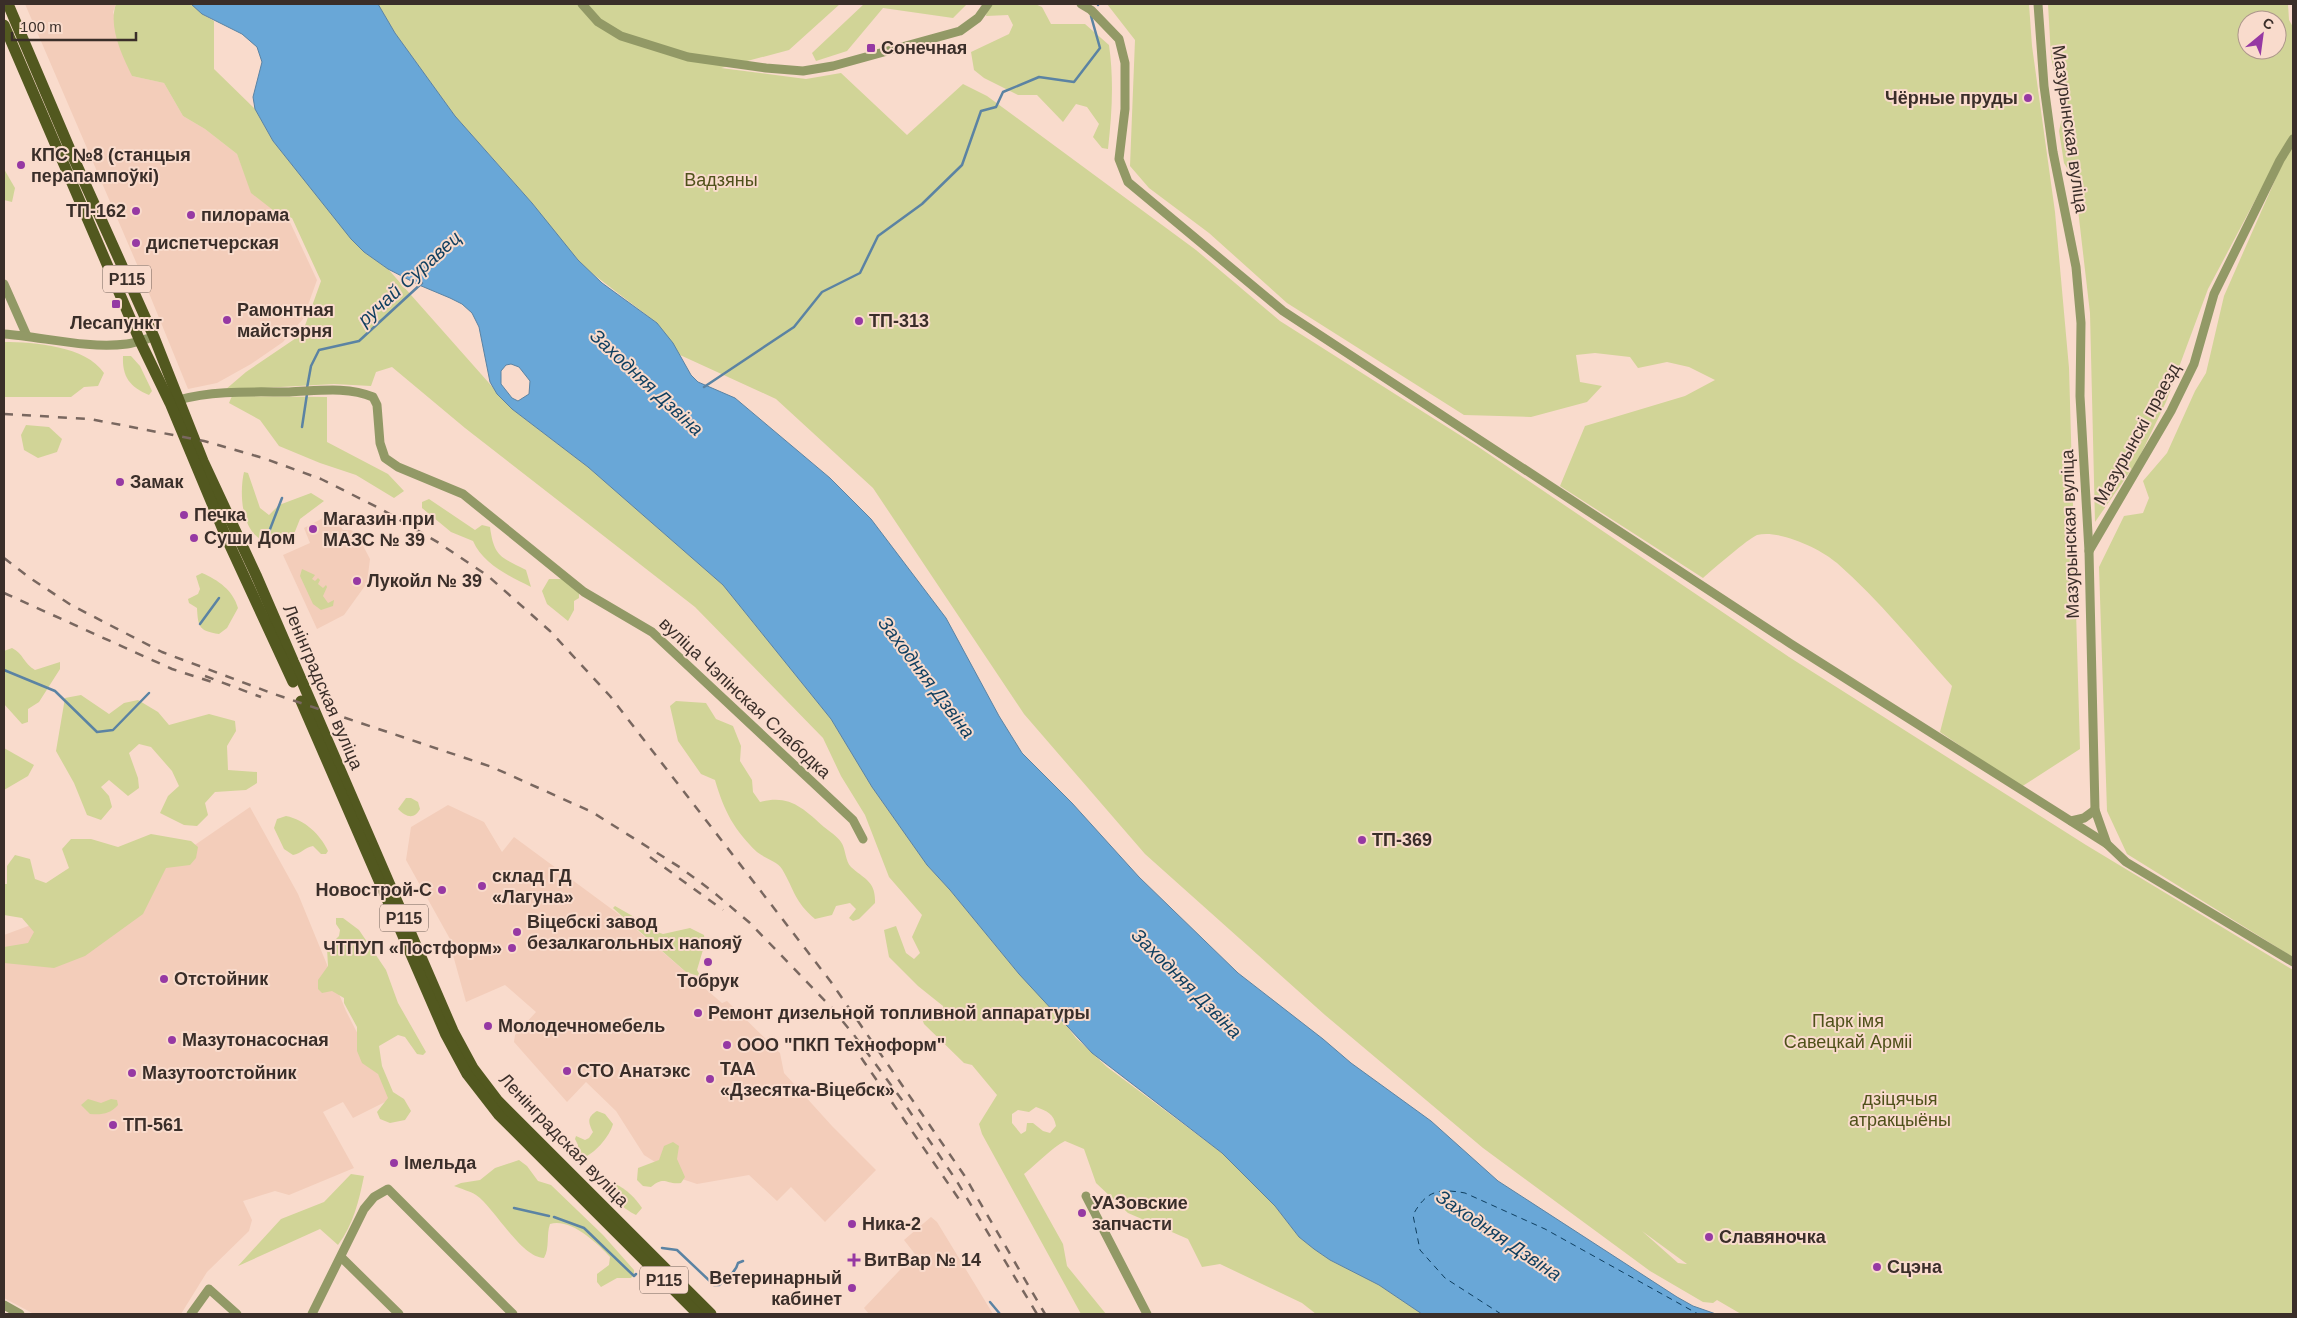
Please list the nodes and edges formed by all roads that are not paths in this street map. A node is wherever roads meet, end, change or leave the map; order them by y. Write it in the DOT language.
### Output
graph roads {
  1 [pos="8,4"];
  2 [pos="582,4"];
  3 [pos="988,4"];
  4 [pos="1081,4"];
  5 [pos="2038,4"];
  6 [pos="4,25"];
  7 [pos="60,126"];
  8 [pos="48,131"];
  9 [pos="2293,140"];
  10 [pos="100,234"];
  11 [pos="4,284"];
  12 [pos="4,334"];
  13 [pos="27,336"];
  14 [pos="154,337"];
  15 [pos="140,341"];
  16 [pos="178,400"];
  17 [pos="231,535"];
  18 [pos="2089,551"];
  19 [pos="2095,810"];
  20 [pos="2071,822"];
  21 [pos="863,839"];
  22 [pos="2107,844"];
  23 [pos="2293,962"];
  24 [pos="1086,1196"];
  25 [pos="342,1258"];
  26 [pos="4,1305"];
  27 [pos="20,1314"];
  28 [pos="191,1314"];
  29 [pos="237,1314"];
  30 [pos="312,1314"];
  31 [pos="399,1314"];
  32 [pos="513,1314"];
  33 [pos="706,1314"];
  34 [pos="1147,1314"];
  1 -- 7 [label="main road, Ленінградская вуліца / Р115"];
  2 -- 3 [label="street"];
  4 -- 20 [label="street"];
  5 -- 18 [label="street, Мазурынская вуліца"];
  6 -- 8 [label="main road, Ленінградская вуліца / Р115"];
  7 -- 8 [label="street"];
  7 -- 10 [label="main road, Ленінградская вуліца / Р115"];
  8 -- 10 [label="main road, Ленінградская вуліца / Р115"];
  9 -- 18 [label="street, Мазурынскі праезд"];
  10 -- 14 [label="main road, Ленінградская вуліца / Р115"];
  10 -- 15 [label="main road, Ленінградская вуліца / Р115"];
  11 -- 13 [label="street"];
  12 -- 13 [label="street"];
  13 -- 15 [label="street"];
  14 -- 15 [label="street"];
  14 -- 16 [label="main road, Ленінградская вуліца / Р115"];
  15 -- 17 [label="main road, Ленінградская вуліца / Р115"];
  16 -- 17 [label="main road, Ленінградская вуліца / Р115"];
  16 -- 21 [label="street, вуліца Чэпінская Слабодка"];
  17 -- 33 [label="main road, Ленінградская вуліца / Р115"];
  18 -- 19 [label="street, Мазурынская вуліца"];
  19 -- 20 [label="street"];
  19 -- 22 [label="street, Мазурынская вуліца"];
  20 -- 22 [label="street"];
  22 -- 23 [label="street, Мазурынская вуліца"];
  24 -- 34 [label="street"];
  25 -- 30 [label="street"];
  25 -- 31 [label="street"];
  25 -- 32 [label="street"];
  26 -- 27 [label="street"];
  28 -- 29 [label="street"];
}
